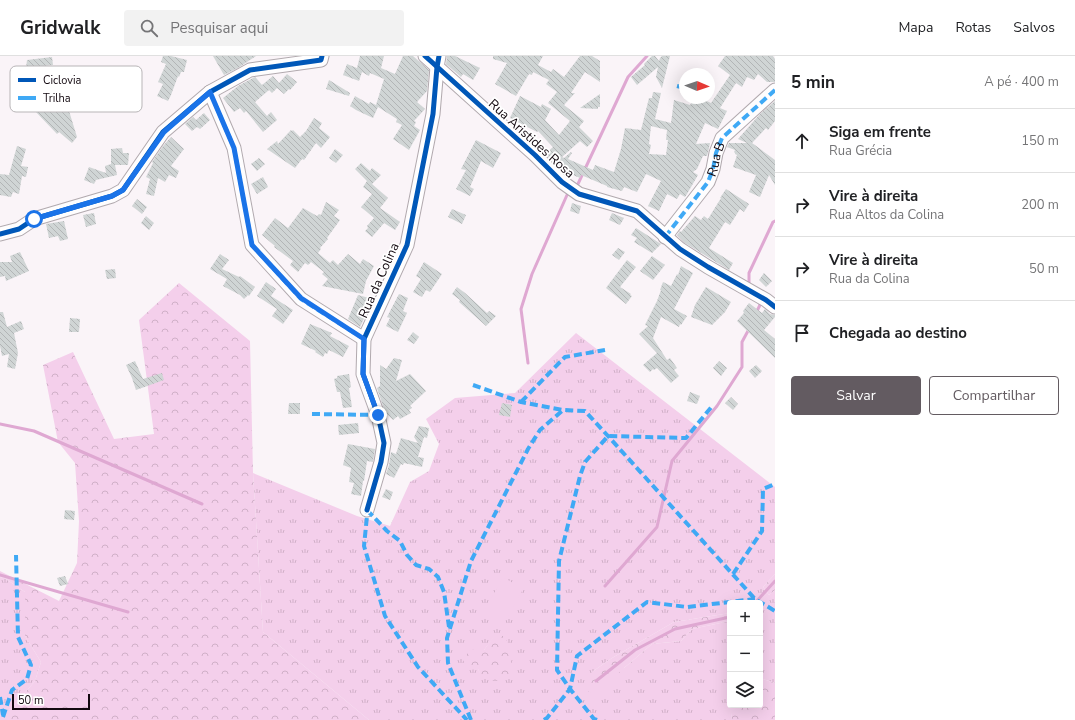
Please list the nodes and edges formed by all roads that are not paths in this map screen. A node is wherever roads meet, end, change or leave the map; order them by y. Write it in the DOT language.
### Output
graph roads {
  1 [pos="425,56"];
  2 [pos="321,58"];
  3 [pos="438,62"];
  4 [pos="775,90"];
  5 [pos="210,92"];
  6 [pos="0,234"];
  7 [pos="665,237"];
  8 [pos="775,307"];
  9 [pos="364,339"];
  10 [pos="367,510"];
  1 -- 3 [label="street, Rua Aristides Rosa"];
  2 -- 5 [label="street"];
  3 -- 7 [label="street, Rua Aristides Rosa"];
  3 -- 9 [label="street, Rua da Colina"];
  4 -- 7 [label="street, Rua B"];
  5 -- 6 [label="street"];
  5 -- 9 [label="street"];
  7 -- 8 [label="street, Rua Aristides Rosa"];
  9 -- 10 [label="street, Rua da Colina"];
}
